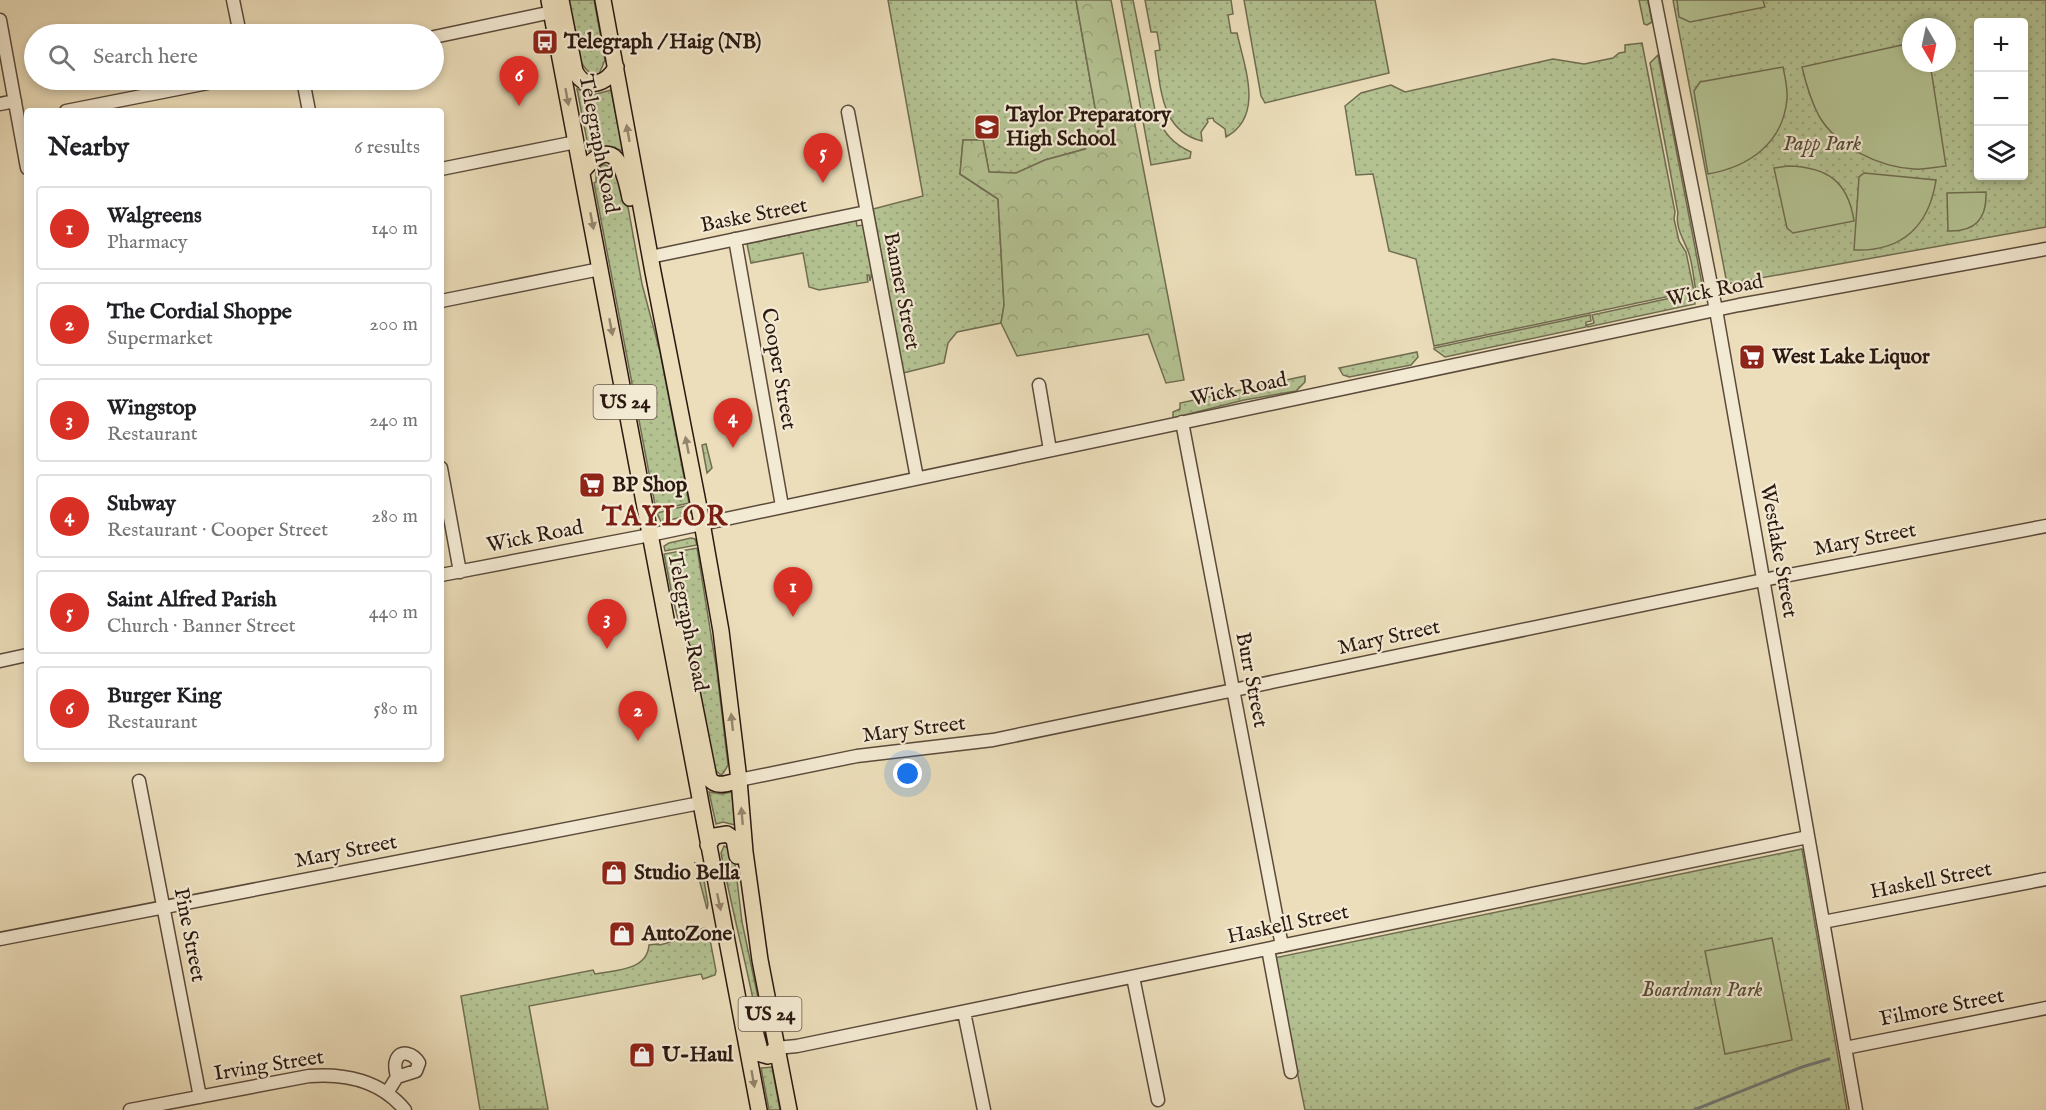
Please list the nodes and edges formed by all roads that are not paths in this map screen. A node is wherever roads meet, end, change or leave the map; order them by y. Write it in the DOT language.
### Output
graph roads {
  1 [pos="233,0"];
  2 [pos="561,0"];
  3 [pos="603,0"];
  4 [pos="1655,0"];
  5 [pos="550,6"];
  6 [pos="0,20"];
  7 [pos="238,24"];
  8 [pos="444,34"];
  9 [pos="616,67"];
  10 [pos="172,90"];
  11 [pos="305,90"];
  12 [pos="15,101"];
  13 [pos="0,104"];
  14 [pos="81,108"];
  15 [pos="308,108"];
  16 [pos="848,112"];
  17 [pos="23,120"];
  18 [pos="576,142"];
  19 [pos="444,168"];
  20 [pos="582,172"];
  21 [pos="866,212"];
  22 [pos="735,239"];
  23 [pos="2046,249"];
  24 [pos="650,257"];
  25 [pos="600,269"];
  26 [pos="444,300"];
  27 [pos="660,309"];
  28 [pos="1716,310"];
  29 [pos="1039,385"];
  30 [pos="1182,422"];
  31 [pos="1050,450"];
  32 [pos="916,478"];
  33 [pos="444,484"];
  34 [pos="782,506"];
  35 [pos="702,523"];
  36 [pos="2046,526"];
  37 [pos="650,536"];
  38 [pos="460,572"];
  39 [pos="444,575"];
  40 [pos="1763,580"];
  41 [pos="664,609"];
  42 [pos="24,656"];
  43 [pos="0,661"];
  44 [pos="1233,690"];
  45 [pos="739,780"];
  46 [pos="139,781"];
  47 [pos="700,803"];
  48 [pos="1808,837"];
  49 [pos="708,844"];
  50 [pos="2046,879"];
  51 [pos="164,907"];
  52 [pos="1823,922"];
  53 [pos="0,939"];
  54 [pos="728,943"];
  55 [pos="1282,946"];
  56 [pos="1268,949"];
  57 [pos="760,960"];
  58 [pos="1133,977"];
  59 [pos="2046,1008"];
  60 [pos="964,1012"];
  61 [pos="776,1048"];
  62 [pos="1845,1048"];
  63 [pos="1291,1072"];
  64 [pos="397,1077"];
  65 [pos="387,1093"];
  66 [pos="200,1097"];
  67 [pos="1158,1100"];
  68 [pos="130,1110"];
  69 [pos="405,1110"];
  70 [pos="759,1110"];
  71 [pos="789,1110"];
  72 [pos="984,1110"];
  73 [pos="1856,1110"];
  1 -- 7 [label="street"];
  2 -- 9 [label="main road"];
  3 -- 9 [label="main road, Telegraph Road / US 24"];
  4 -- 28 [label="street, Westlake Street"];
  5 -- 8 [label="street"];
  5 -- 18 [label="main road, Telegraph Road / US 24, one-way"];
  6 -- 12 [label="street"];
  24 -- 9 [label="main road, Telegraph Road / US 24, one-way"];
  10 -- 14 [label="street"];
  11 -- 15 [label="street"];
  12 -- 13 [label="street"];
  12 -- 17 [label="street"];
  16 -- 21 [label="street, Banner Street"];
  18 -- 19 [label="street"];
  18 -- 20 [label="main road, Telegraph Road / US 24"];
  20 -- 25 [label="main road, Telegraph Road / US 24, one-way"];
  20 -- 27 [label="main road"];
  21 -- 22 [label="street, Baske Street"];
  21 -- 32 [label="street, Banner Street"];
  22 -- 24 [label="street, Baske Street"];
  22 -- 34 [label="street, Cooper Street"];
  23 -- 28 [label="street, Wick Road"];
  24 -- 27 [label="main road, Telegraph Road / US 24"];
  25 -- 26 [label="street"];
  25 -- 37 [label="main road, Telegraph Road / US 24, one-way"];
  35 -- 27 [label="main road, Telegraph Road / US 24, one-way"];
  28 -- 30 [label="street, Wick Road"];
  28 -- 40 [label="street, Westlake Street"];
  29 -- 31 [label="street"];
  30 -- 31 [label="street, Wick Road"];
  30 -- 44 [label="street, Burr Street"];
  31 -- 32 [label="street, Wick Road"];
  32 -- 34 [label="street, Wick Road"];
  33 -- 38 [label="street"];
  34 -- 35 [label="street, Wick Road"];
  35 -- 37 [label="street, Wick Road"];
  45 -- 35 [label="main road, Telegraph Road / US 24, one-way"];
  36 -- 40 [label="street, Mary Street"];
  37 -- 38 [label="street, Wick Road"];
  37 -- 41 [label="main road, Telegraph Road / US 24"];
  38 -- 39 [label="street, Wick Road"];
  40 -- 44 [label="street, Mary Street"];
  40 -- 48 [label="street, Westlake Street"];
  41 -- 45 [label="main road"];
  41 -- 47 [label="main road, Telegraph Road / US 24"];
  42 -- 43 [label="street"];
  44 -- 45 [label="street, Mary Street"];
  44 -- 55 [label="street, Burr Street"];
  57 -- 45 [label="main road, Telegraph Road / US 24, one-way"];
  46 -- 51 [label="street, Pine Street"];
  47 -- 49 [label="main road, Telegraph Road / US 24"];
  47 -- 51 [label="street, Mary Street"];
  48 -- 52 [label="street, Westlake Street"];
  48 -- 55 [label="street, Haskell Street"];
  49 -- 54 [label="main road, Telegraph Road / US 24, one-way"];
  49 -- 57 [label="main road"];
  50 -- 52 [label="street, Haskell Street"];
  51 -- 53 [label="street, Mary Street"];
  51 -- 66 [label="street, Pine Street"];
  52 -- 62 [label="street, Westlake Street"];
  54 -- 61 [label="main road"];
  54 -- 70 [label="main road, Telegraph Road / US 24, one-way"];
  55 -- 56 [label="street, Haskell Street"];
  56 -- 58 [label="street, Haskell Street"];
  56 -- 63 [label="street"];
  57 -- 61 [label="main road, Telegraph Road / US 24"];
  58 -- 60 [label="street, Haskell Street"];
  58 -- 67 [label="street"];
  59 -- 62 [label="street, Filmore Street"];
  60 -- 61 [label="street, Haskell Street"];
  60 -- 72 [label="street"];
  61 -- 71 [label="main road, Telegraph Road / US 24"];
  62 -- 73 [label="street, Westlake Street"];
  64 -- 65 [label="street"];
  65 -- 66 [label="street, Irving Street"];
  65 -- 69 [label="street, Irving Street"];
  66 -- 68 [label="street, Irving Street"];
}
